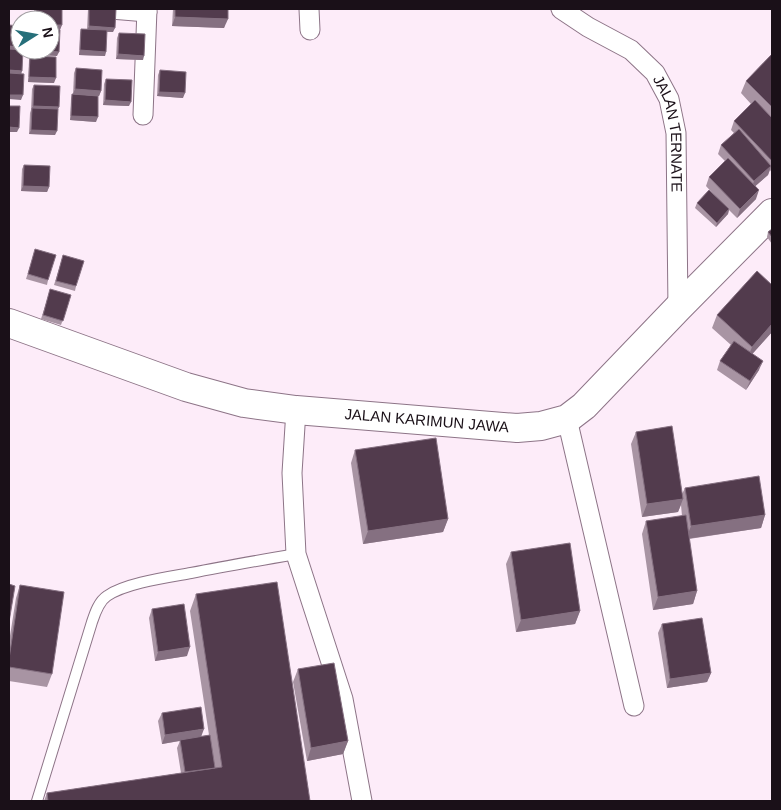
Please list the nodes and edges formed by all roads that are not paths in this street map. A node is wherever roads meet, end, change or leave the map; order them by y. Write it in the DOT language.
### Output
graph roads {
  1 [pos="111,9"];
  2 [pos="310,9"];
  3 [pos="561,9"];
  4 [pos="147,10"];
  5 [pos="310,30"];
  6 [pos="143,115"];
  7 [pos="772,213"];
  8 [pos="678,308"];
  9 [pos="9,323"];
  10 [pos="296,410"];
  11 [pos="567,419"];
  12 [pos="296,554"];
  13 [pos="634,706"];
  14 [pos="37,801"];
  15 [pos="362,801"];
  1 -- 4 [label="street"];
  2 -- 5 [label="street"];
  3 -- 8 [label="street, JALAN TERNATE"];
  4 -- 6 [label="street"];
  7 -- 8 [label="street, JALAN KARIMUN JAWA"];
  8 -- 11 [label="street, JALAN KARIMUN JAWA"];
  9 -- 10 [label="street, JALAN KARIMUN JAWA"];
  10 -- 11 [label="street, JALAN KARIMUN JAWA"];
  10 -- 12 [label="street"];
  11 -- 13 [label="street"];
  12 -- 14 [label="lane"];
  12 -- 15 [label="street"];
}
